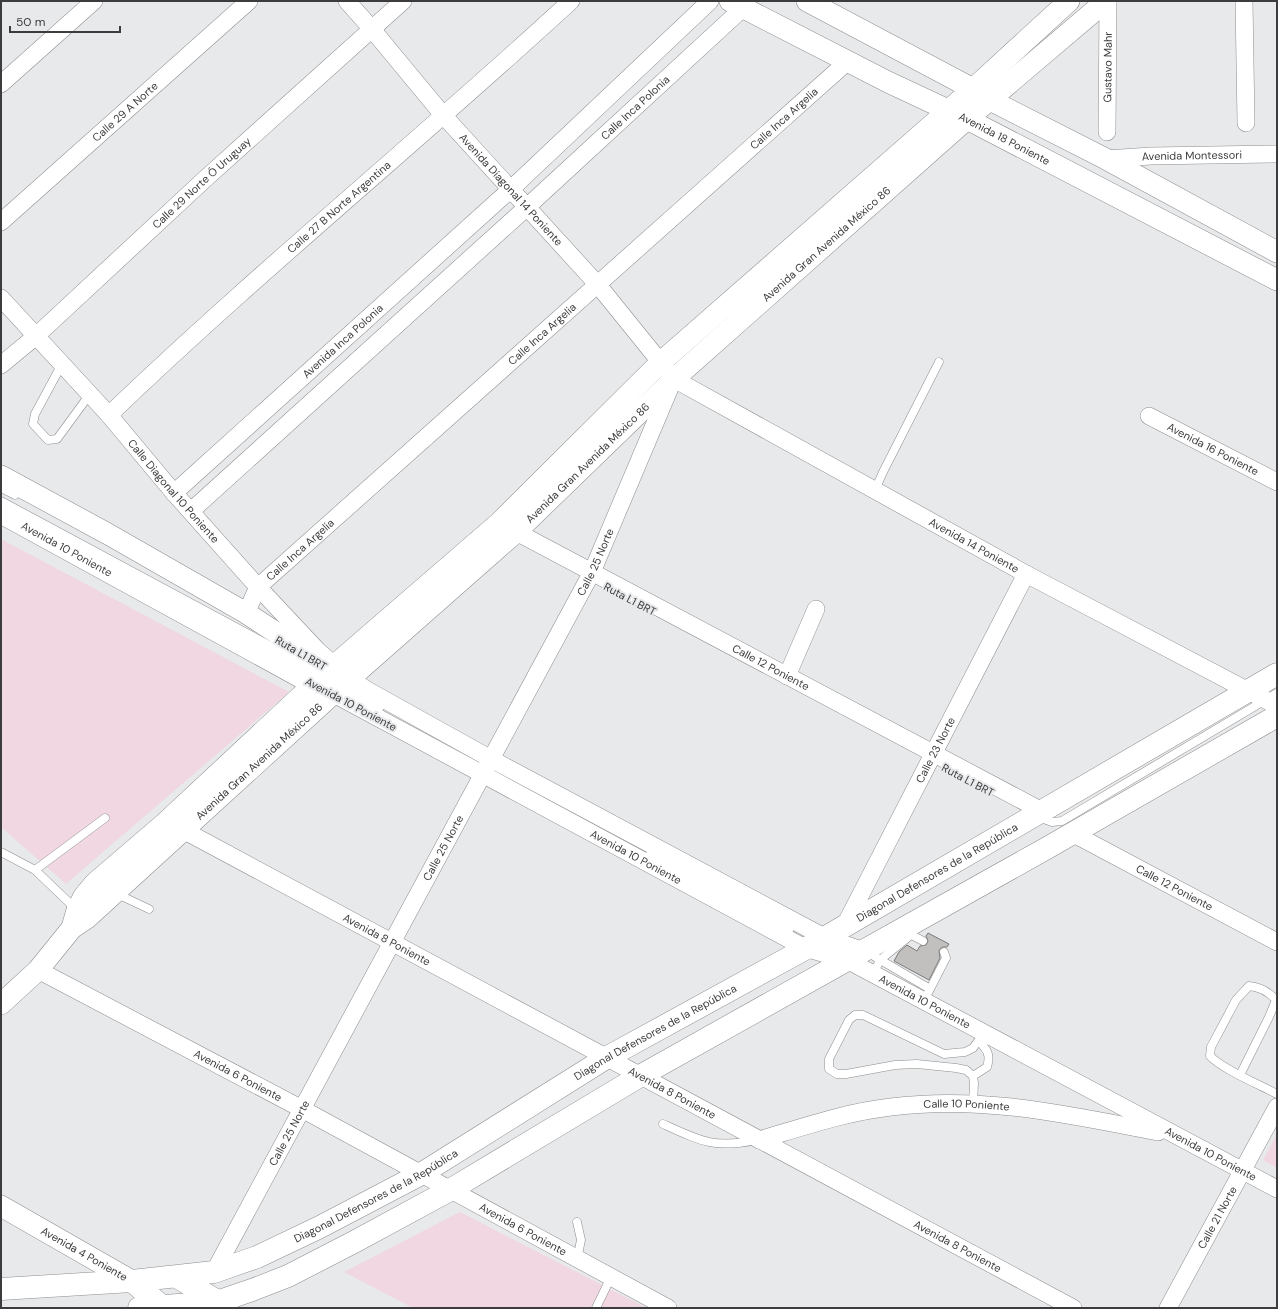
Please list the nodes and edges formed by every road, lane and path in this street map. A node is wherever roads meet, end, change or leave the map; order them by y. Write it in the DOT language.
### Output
graph roads {
  1 [pos="94,1"];
  2 [pos="249,1"];
  3 [pos="347,1"];
  4 [pos="402,1"];
  5 [pos="571,1"];
  6 [pos="710,1"];
  7 [pos="807,1"];
  8 [pos="1107,1"];
  9 [pos="1244,1"];
  10 [pos="1065,2"];
  11 [pos="736,4"];
  12 [pos="371,28"];
  13 [pos="847,62"];
  14 [pos="2,80"];
  15 [pos="981,94"];
  16 [pos="948,111"];
  17 [pos="443,115"];
  18 [pos="967,119"];
  19 [pos="1246,123"];
  20 [pos="1106,132"];
  21 [pos="1277,154"];
  22 [pos="1106,159"];
  23 [pos="511,189"];
  24 [pos="527,207"];
  25 [pos="1,222"];
  26 [pos="1277,252"];
  27 [pos="1277,280"];
  28 [pos="598,285"];
  29 [pos="1,298"];
  30 [pos="36,336"];
  31 [pos="939,362"];
  32 [pos="660,363"];
  33 [pos="62,364"];
  34 [pos="1,365"];
  35 [pos="674,379"];
  36 [pos="90,394"];
  37 [pos="109,415"];
  38 [pos="1149,416"];
  39 [pos="1,476"];
  40 [pos="1277,482"];
  41 [pos="1,488"];
  42 [pos="875,490"];
  43 [pos="174,493"];
  44 [pos="22,499"];
  45 [pos="1,501"];
  46 [pos="191,511"];
  47 [pos="1,513"];
  48 [pos="502,535"];
  49 [pos="123,552"];
  50 [pos="1026,574"];
  51 [pos="590,575"];
  52 [pos="258,587"];
  53 [pos="816,609"];
  54 [pos="246,613"];
  55 [pos="1277,674"];
  56 [pos="787,676"];
  57 [pos="334,677"];
  58 [pos="1271,703"];
  59 [pos="931,756"];
  60 [pos="1175,764"];
  61 [pos="487,766"];
  62 [pos="1038,813"];
  63 [pos="105,818"];
  64 [pos="174,827"];
  65 [pos="1066,832"];
  66 [pos="1026,850"];
  67 [pos="1,852"];
  68 [pos="35,870"];
  69 [pos="114,893"];
  70 [pos="148,909"];
  71 [pos="79,919"];
  72 [pos="845,925"];
  73 [pos="906,932"];
  74 [pos="923,941"];
  75 [pos="1277,942"];
  76 [pos="392,943"];
  77 [pos="815,943"];
  78 [pos="944,952"];
  79 [pos="864,958"];
  80 [pos="38,970"];
  81 [pos="927,995"];
  82 [pos="1,1004"];
  83 [pos="981,1037"];
  84 [pos="606,1058"];
  85 [pos="1240,1075"];
  86 [pos="640,1076"];
  87 [pos="973,1076"];
  88 [pos="1277,1094"];
  89 [pos="973,1104"];
  90 [pos="1277,1107"];
  91 [pos="302,1109"];
  92 [pos="662,1124"];
  93 [pos="1176,1136"];
  94 [pos="759,1140"];
  95 [pos="1242,1171"];
  96 [pos="421,1174"];
  97 [pos="1277,1189"];
  98 [pos="450,1190"];
  99 [pos="1,1206"];
  100 [pos="577,1222"];
  101 [pos="577,1259"];
  102 [pos="214,1272"];
  103 [pos="177,1277"];
  104 [pos="611,1277"];
  105 [pos="132,1281"];
  106 [pos="1,1290"];
  107 [pos="208,1303"];
  108 [pos="657,1305"];
  109 [pos="163,1307"];
  110 [pos="138,1308"];
  111 [pos="596,1308"];
  112 [pos="1073,1308"];
  113 [pos="1168,1308"];
  1 -- 14 [label="street"];
  2 -- 25 [label="street, Calle 29 A Norte"];
  3 -- 12 [label="street, Avenida Diagonal 14 Poniente"];
  4 -- 12 [label="street, Calle 29 Norte Ó Uruguay"];
  5 -- 17 [label="street, Calle 27 B Norte Argentina"];
  6 -- 23 [label="street"];
  7 -- 15 [label="street"];
  8 -- 15 [label="street, Avenida Gran Avenida México 86"];
  8 -- 20 [label="street, Gustavo Mahr"];
  9 -- 19 [label="street"];
  10 -- 15 [label="street, Avenida Gran Avenida México 86"];
  11 -- 13 [label="street, Avenida 18 Poniente"];
  11 -- 24 [label="street, Calle Inca Polonia"];
  12 -- 17 [label="street, Avenida Diagonal 14 Poniente"];
  12 -- 30 [label="street, Calle 29 Norte Ó Uruguay"];
  13 -- 16 [label="street, Avenida 18 Poniente"];
  13 -- 28 [label="street, Calle Inca Argelia"];
  15 -- 16 [label="street, Avenida Gran Avenida México 86"];
  15 -- 18 [label="street, Avenida Gran Avenida México 86"];
  15 -- 22 [label="street"];
  16 -- 18 [label="street, Avenida 18 Poniente"];
  16 -- 32 [label="street, Avenida Gran Avenida México 86"];
  17 -- 23 [label="street, Avenida Diagonal 14 Poniente"];
  17 -- 37 [label="street, Calle 27 B Norte Argentina"];
  18 -- 27 [label="street, Avenida 18 Poniente"];
  18 -- 35 [label="street, Avenida Gran Avenida México 86"];
  21 -- 22 [label="street, Avenida Montessori"];
  22 -- 26 [label="street"];
  23 -- 24 [label="street, Avenida Diagonal 14 Poniente"];
  23 -- 43 [label="street, Avenida Inca Polonia"];
  24 -- 28 [label="street, Avenida Diagonal 14 Poniente"];
  24 -- 46 [label="street"];
  28 -- 32 [label="street, Avenida Diagonal 14 Poniente"];
  28 -- 52 [label="street, Calle Inca Argelia"];
  29 -- 30 [label="street, Calle Diagonal 10 Poniente"];
  30 -- 33 [label="street, Calle Diagonal 10 Poniente"];
  30 -- 34 [label="street, Calle 29 Norte Ó Uruguay"];
  31 -- 42 [label="lane"];
  32 -- 35 [label="street, Avenida Diagonal 14 Poniente"];
  32 -- 48 [label="street, Avenida Gran Avenida México 86"];
  33 -- 36 [label="street, Calle Diagonal 10 Poniente"];
  33 -- 36 [label="lane"];
  35 -- 42 [label="street, Avenida 14 Poniente"];
  35 -- 48 [label="street, Avenida Gran Avenida México 86"];
  35 -- 51 [label="street, Calle 25 Norte"];
  36 -- 37 [label="street, Calle Diagonal 10 Poniente"];
  37 -- 43 [label="street, Calle Diagonal 10 Poniente"];
  38 -- 40 [label="street, Avenida 16 Poniente"];
  39 -- 54 [label="street, Avenida 10 Poniente"];
  41 -- 44 [label="lane"];
  42 -- 50 [label="street, Avenida 14 Poniente"];
  43 -- 46 [label="street, Calle Diagonal 10 Poniente"];
  45 -- 57 [label="lane, Ruta L1 BRT"];
  46 -- 52 [label="street, Calle Diagonal 10 Poniente"];
  47 -- 57 [label="street, Avenida 10 Poniente"];
  48 -- 51 [label="street, Calle 12 Poniente"];
  48 -- 57 [label="street, Avenida Gran Avenida México 86"];
  49 -- 57 [label="lane, Ruta L1 BRT"];
  50 -- 58 [label="street, Avenida 14 Poniente"];
  50 -- 59 [label="street, Calle 23 Norte"];
  51 -- 56 [label="street, Calle 12 Poniente"];
  51 -- 59 [label="lane, Ruta L1 BRT"];
  51 -- 61 [label="street, Calle 25 Norte"];
  52 -- 54 [label="street, Calle Inca Argelia"];
  52 -- 57 [label="street, Calle Diagonal 10 Poniente"];
  53 -- 56 [label="street"];
  54 -- 57 [label="street, Avenida 10 Poniente"];
  55 -- 58 [label="main road, Diagonal Defensores de la República"];
  56 -- 59 [label="street, Calle 12 Poniente"];
  57 -- 61 [label="street, Avenida 10 Poniente"];
  57 -- 64 [label="street, Avenida Gran Avenida México 86"];
  58 -- 62 [label="main road, Diagonal Defensores de la República"];
  58 -- 65 [label="main road, Diagonal Defensores de la República"];
  59 -- 62 [label="street, Calle 12 Poniente"];
  59 -- 72 [label="street, Calle 23 Norte"];
  60 -- 65 [label="lane"];
  61 -- 76 [label="street, Calle 25 Norte"];
  61 -- 77 [label="street, Avenida 10 Poniente"];
  62 -- 72 [label="main road, Diagonal Defensores de la República"];
  63 -- 68 [label="lane"];
  64 -- 69 [label="street, Avenida Gran Avenida México 86"];
  64 -- 71 [label="street, Avenida Gran Avenida México 86"];
  64 -- 76 [label="street, Avenida 8 Poniente"];
  65 -- 73 [label="main road, Diagonal Defensores de la República"];
  65 -- 75 [label="street, Calle 12 Poniente"];
  66 -- 79 [label="lane"];
  67 -- 68 [label="lane"];
  68 -- 71 [label="lane"];
  69 -- 70 [label="lane"];
  69 -- 71 [label="street, Avenida Gran Avenida México 86"];
  71 -- 80 [label="street, Avenida Gran Avenida México 86"];
  72 -- 77 [label="main road, Diagonal Defensores de la República"];
  73 -- 74 [label="lane"];
  73 -- 79 [label="main road, Diagonal Defensores de la República"];
  76 -- 84 [label="street, Avenida 8 Poniente"];
  76 -- 91 [label="street, Calle 25 Norte"];
  77 -- 79 [label="street, Avenida 10 Poniente"];
  77 -- 84 [label="main road, Diagonal Defensores de la República"];
  78 -- 81 [label="lane"];
  79 -- 81 [label="street, Avenida 10 Poniente"];
  79 -- 86 [label="main road, Diagonal Defensores de la República"];
  80 -- 82 [label="street, Avenida Gran Avenida México 86"];
  80 -- 91 [label="street, Avenida 6 Poniente"];
  81 -- 83 [label="street, Avenida 10 Poniente"];
  83 -- 87 [label="lane"];
  83 -- 87 [label="lane"];
  83 -- 93 [label="street, Avenida 10 Poniente"];
  84 -- 86 [label="street, Avenida 8 Poniente"];
  84 -- 96 [label="main road, Diagonal Defensores de la República"];
  85 -- 85 [label="lane"];
  85 -- 88 [label="lane"];
  86 -- 94 [label="street, Avenida 8 Poniente"];
  86 -- 98 [label="main road, Diagonal Defensores de la República"];
  87 -- 89 [label="lane"];
  89 -- 93 [label="street, Calle 10 Poniente"];
  89 -- 94 [label="street, Calle 10 Poniente"];
  90 -- 95 [label="street, Calle 21 Norte"];
  91 -- 96 [label="street, Avenida 6 Poniente"];
  91 -- 102 [label="street, Calle 25 Norte"];
  92 -- 94 [label="lane"];
  93 -- 95 [label="street, Avenida 10 Poniente"];
  94 -- 112 [label="street, Avenida 8 Poniente"];
  95 -- 97 [label="street, Avenida 10 Poniente"];
  95 -- 113 [label="street, Calle 21 Norte"];
  96 -- 98 [label="street, Avenida 6 Poniente"];
  96 -- 102 [label="main road, Diagonal Defensores de la República"];
  98 -- 101 [label="street, Avenida 6 Poniente"];
  98 -- 107 [label="main road, Diagonal Defensores de la República"];
  99 -- 105 [label="street, Avenida 4 Poniente"];
  100 -- 101 [label="lane"];
  101 -- 104 [label="street, Avenida 6 Poniente"];
  102 -- 103 [label="main road, Diagonal Defensores de la República"];
  102 -- 107 [label="main road, Calle 25 Norte"];
  103 -- 105 [label="main road, Diagonal Defensores de la República"];
  103 -- 107 [label="main road"];
  104 -- 108 [label="street, Avenida 6 Poniente"];
  104 -- 111 [label="lane"];
  105 -- 106 [label="main road, Diagonal Defensores de la República"];
  105 -- 109 [label="main road, Avenida 4 Poniente"];
  107 -- 109 [label="main road, Diagonal Defensores de la República"];
  109 -- 110 [label="main road, Diagonal Defensores de la República"];
}
